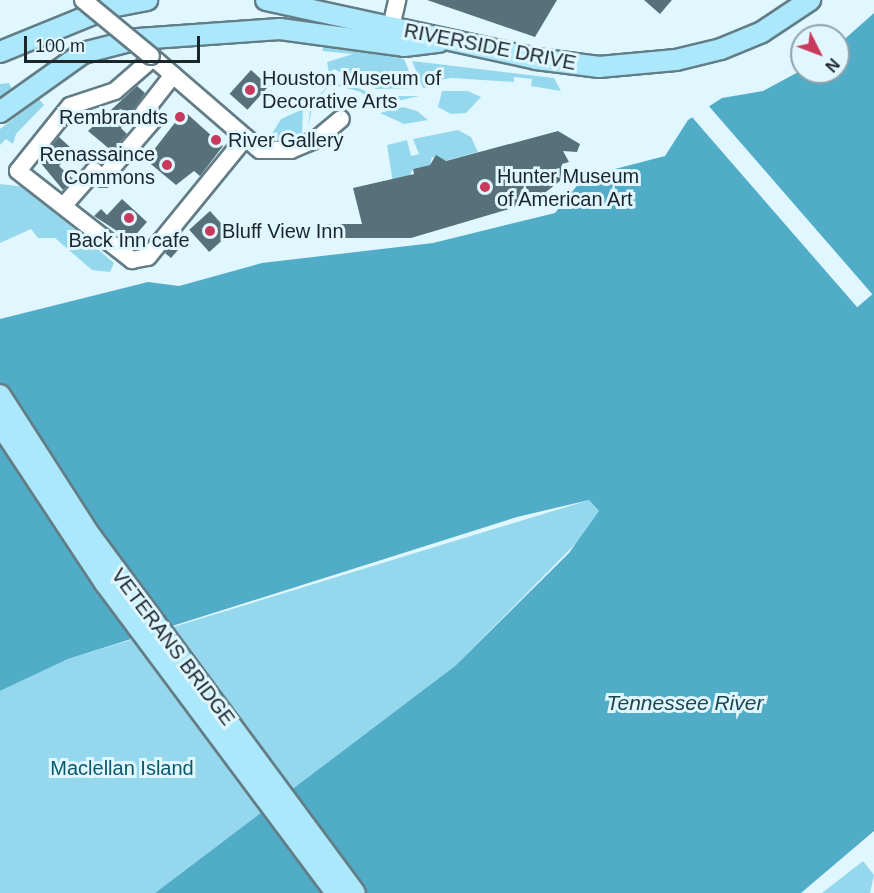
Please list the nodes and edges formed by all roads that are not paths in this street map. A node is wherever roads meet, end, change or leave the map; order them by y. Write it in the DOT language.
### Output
graph roads {
  1 [pos="83,0"];
  2 [pos="147,0"];
  3 [pos="266,0"];
  4 [pos="397,0"];
  5 [pos="810,0"];
  6 [pos="391,27"];
  7 [pos="454,40"];
  8 [pos="0,52"];
  9 [pos="152,57"];
  10 [pos="173,75"];
  11 [pos="0,112"];
  12 [pos="341,119"];
  13 [pos="245,138"];
  14 [pos="65,204"];
  15 [pos="0,395"];
  16 [pos="0,424"];
  17 [pos="336,893"];
  18 [pos="355,893"];
  1 -- 9 [label="street, bridge"];
  2 -- 8 [label="main road"];
  3 -- 6 [label="main road, RIVERSIDE DRIVE"];
  4 -- 6 [label="street"];
  5 -- 7 [label="main road, RIVERSIDE DRIVE"];
  6 -- 7 [label="main road, RIVERSIDE DRIVE"];
  7 -- 11 [label="main road"];
  9 -- 10 [label="street"];
  9 -- 14 [label="street"];
  10 -- 13 [label="street"];
  10 -- 14 [label="street"];
  12 -- 13 [label="street"];
  13 -- 14 [label="street"];
  15 -- 18 [label="main road, VETERANS BRIDGE"];
  16 -- 17 [label="main road, VETERANS BRIDGE"];
}
